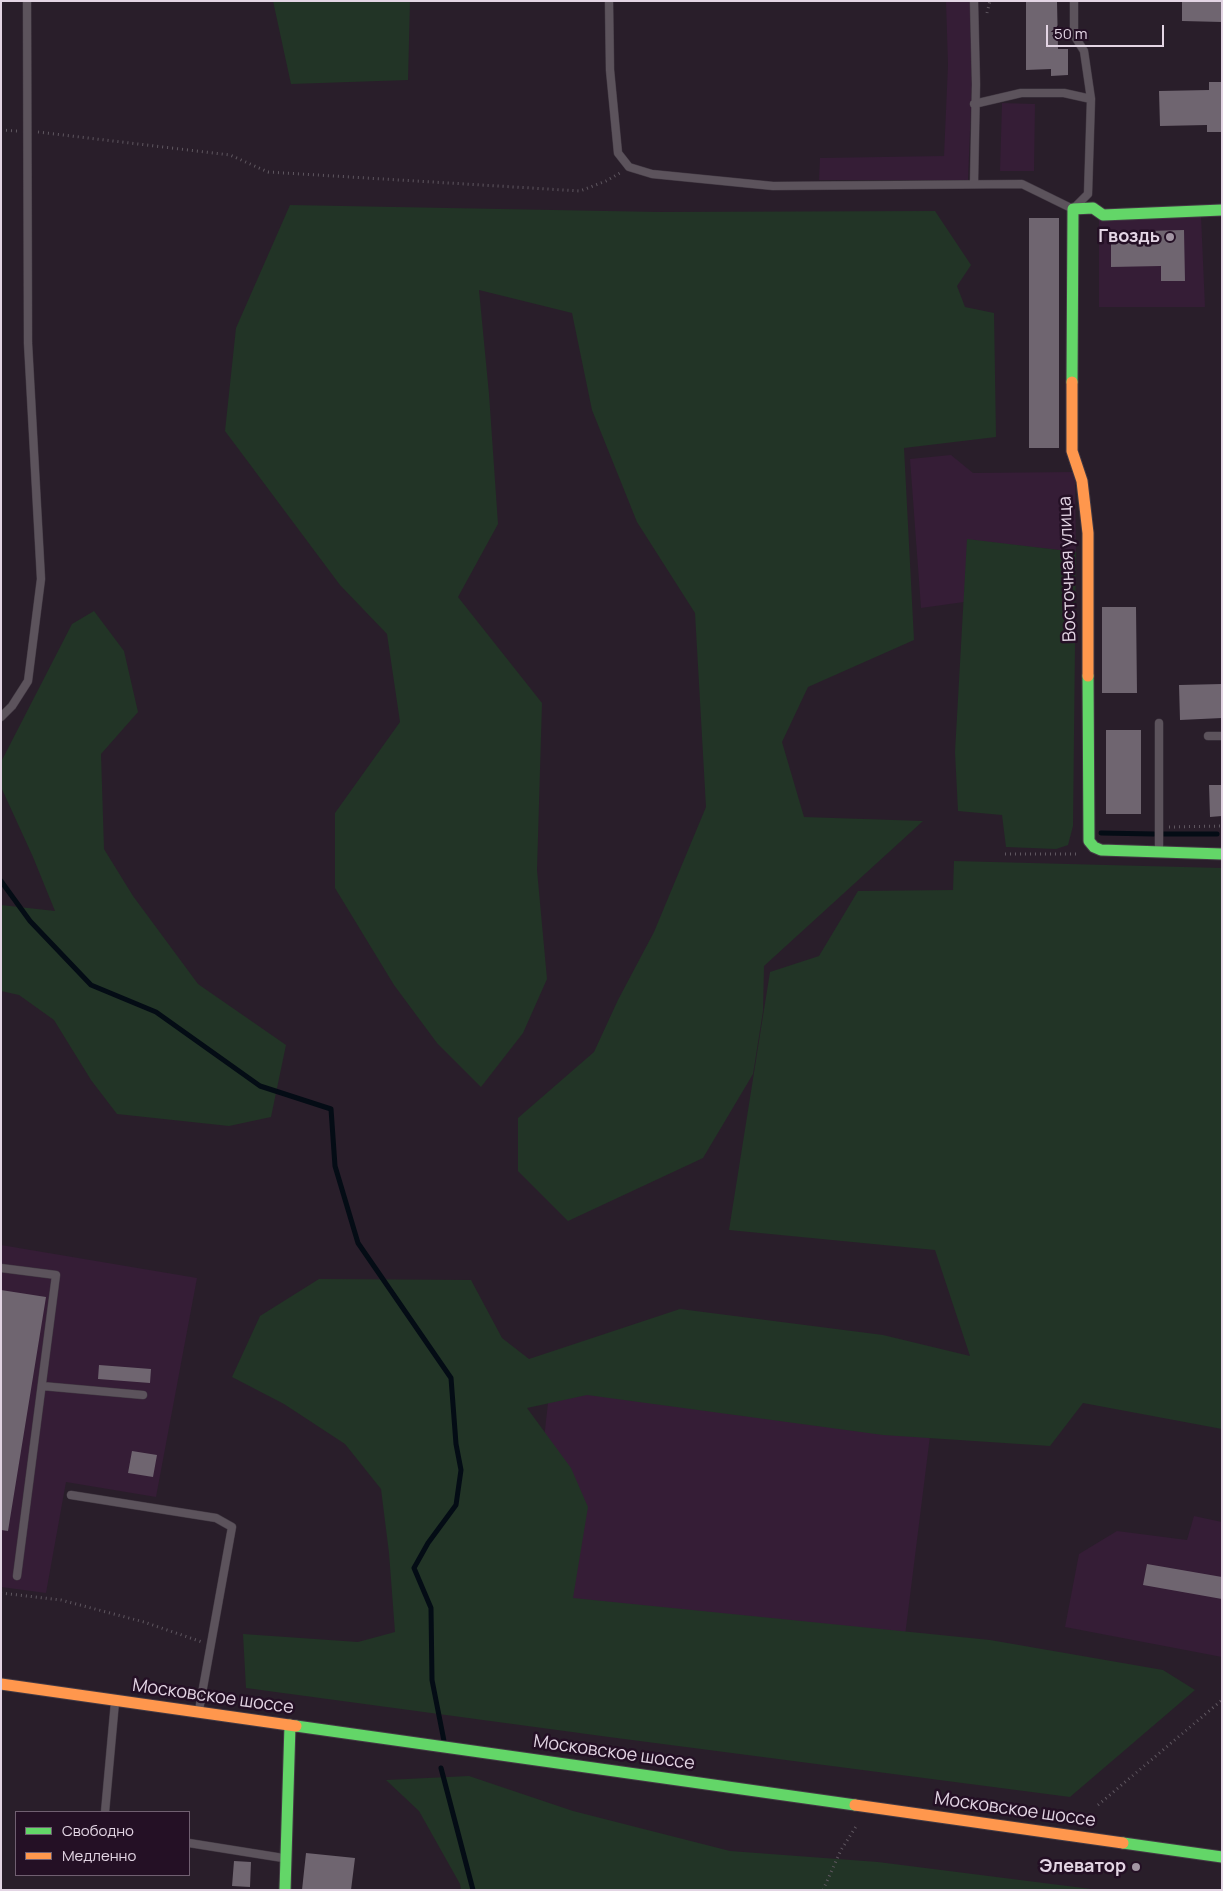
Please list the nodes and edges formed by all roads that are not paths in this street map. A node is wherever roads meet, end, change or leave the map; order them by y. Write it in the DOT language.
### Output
graph roads {
  1 [pos="27,1"];
  2 [pos="609,1"];
  3 [pos="974,1"];
  4 [pos="1074,1"];
  5 [pos="1091,99"];
  6 [pos="974,104"];
  7 [pos="974,184"];
  8 [pos="1073,209"];
  9 [pos="1222,210"];
  10 [pos="1,717"];
  11 [pos="1159,723"];
  12 [pos="1208,736"];
  13 [pos="1222,736"];
  14 [pos="1159,852"];
  15 [pos="1222,854"];
  16 [pos="1,1268"];
  17 [pos="42,1386"];
  18 [pos="143,1395"];
  19 [pos="71,1495"];
  20 [pos="17,1576"];
  21 [pos="1,1684"];
  22 [pos="115,1700"];
  23 [pos="199,1712"];
  24 [pos="290,1725"];
  25 [pos="105,1811"];
  26 [pos="190,1843"];
  27 [pos="1222,1857"];
  28 [pos="285,1859"];
  29 [pos="285,1890"];
  1 -- 10 [label="lane"];
  2 -- 7 [label="lane"];
  3 -- 6 [label="lane"];
  4 -- 5 [label="lane"];
  5 -- 6 [label="lane"];
  5 -- 8 [label="lane"];
  6 -- 7 [label="lane"];
  7 -- 8 [label="lane"];
  8 -- 9 [label="main road"];
  8 -- 14 [label="main road, Восточная улица"];
  11 -- 14 [label="lane"];
  12 -- 13 [label="lane"];
  14 -- 15 [label="main road"];
  16 -- 17 [label="lane"];
  17 -- 18 [label="lane"];
  17 -- 20 [label="lane"];
  19 -- 23 [label="lane"];
  21 -- 22 [label="main road, Московское шоссе"];
  22 -- 23 [label="main road, Московское шоссе"];
  22 -- 25 [label="lane"];
  23 -- 24 [label="main road, Московское шоссе"];
  24 -- 27 [label="main road, Московское шоссе"];
  24 -- 28 [label="main road"];
  26 -- 28 [label="lane"];
  28 -- 29 [label="main road"];
}
